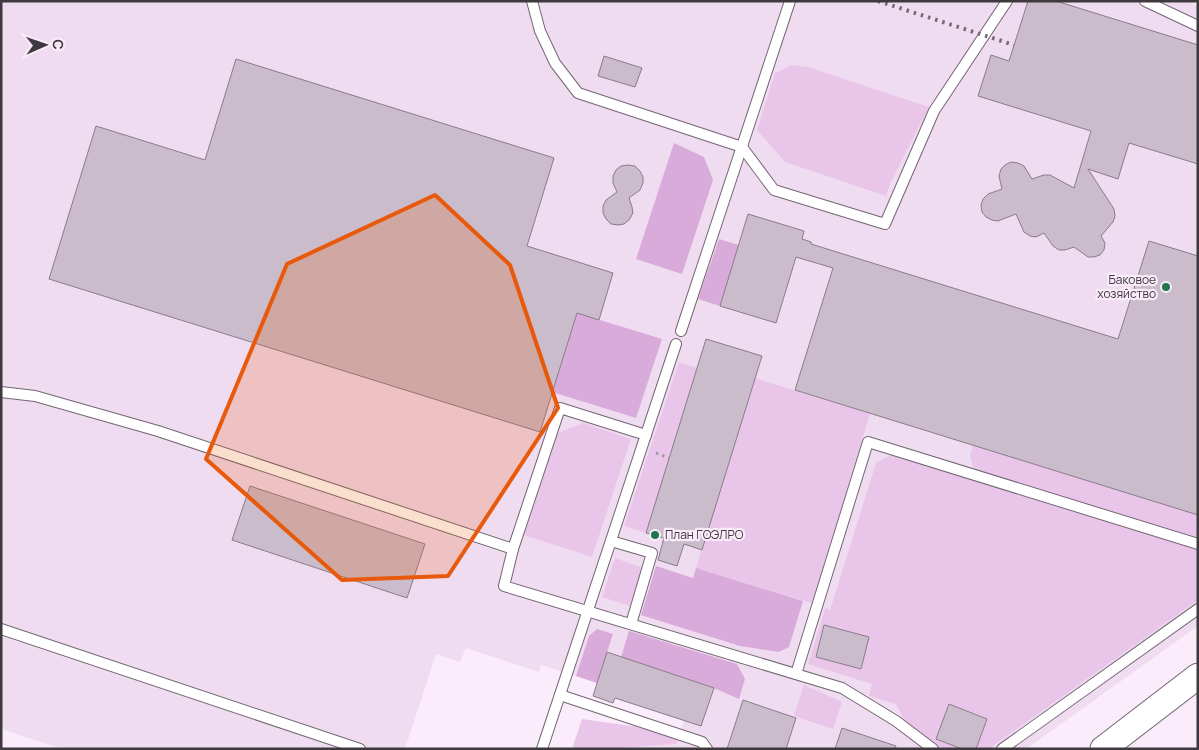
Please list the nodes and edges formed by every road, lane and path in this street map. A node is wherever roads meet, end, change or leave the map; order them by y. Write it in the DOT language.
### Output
graph roads {
  1 [pos="532,1"];
  2 [pos="790,1"];
  3 [pos="1007,1"];
  4 [pos="1145,1"];
  5 [pos="1198,26"];
  6 [pos="742,147"];
  7 [pos="681,331"];
  8 [pos="676,344"];
  9 [pos="1,392"];
  10 [pos="646,435"];
  11 [pos="611,541"];
  12 [pos="1198,544"];
  13 [pos="513,549"];
  14 [pos="1198,609"];
  15 [pos="588,611"];
  16 [pos="631,624"];
  17 [pos="1,629"];
  18 [pos="796,674"];
  19 [pos="1198,676"];
  20 [pos="560,695"];
  21 [pos="360,749"];
  22 [pos="542,749"];
  23 [pos="707,749"];
  24 [pos="933,749"];
  25 [pos="1002,749"];
  26 [pos="1103,749"];
  1 -- 6 [label="lane"];
  2 -- 6 [label="lane"];
  3 -- 6 [label="lane"];
  4 -- 5 [label="lane"];
  6 -- 7 [label="lane"];
  8 -- 10 [label="lane"];
  9 -- 13 [label="lane"];
  10 -- 11 [label="lane"];
  10 -- 13 [label="lane"];
  11 -- 15 [label="lane"];
  11 -- 16 [label="lane"];
  12 -- 18 [label="lane"];
  13 -- 15 [label="lane"];
  14 -- 25 [label="lane"];
  15 -- 16 [label="lane"];
  15 -- 20 [label="lane"];
  16 -- 18 [label="lane"];
  17 -- 21 [label="lane"];
  18 -- 24 [label="lane"];
  19 -- 26 [label="street"];
  20 -- 22 [label="lane"];
  20 -- 23 [label="lane"];
}
